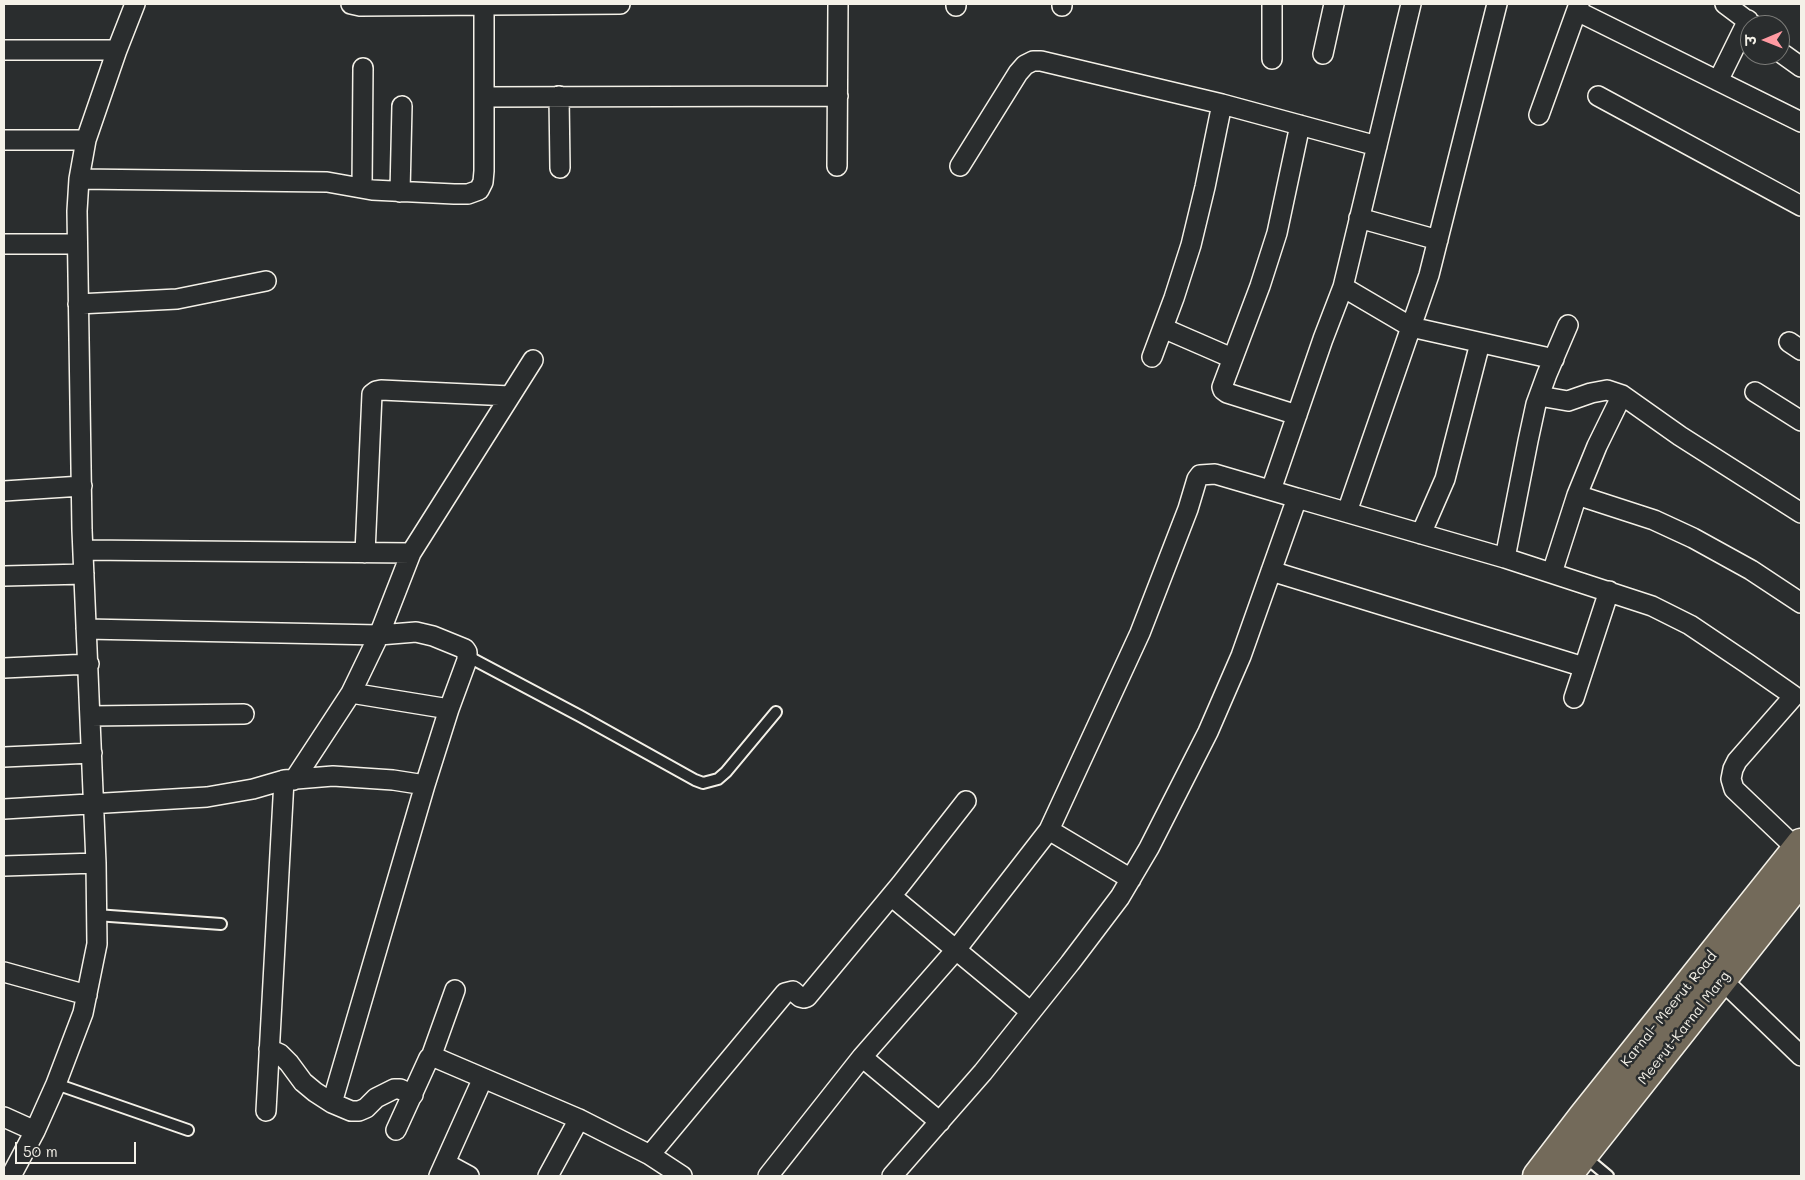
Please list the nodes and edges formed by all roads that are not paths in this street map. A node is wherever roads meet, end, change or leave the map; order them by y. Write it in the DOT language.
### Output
graph roads {
  1 [pos="135,4"];
  2 [pos="351,4"];
  3 [pos="620,4"];
  4 [pos="838,4"];
  5 [pos="1272,4"];
  6 [pos="1334,4"];
  7 [pos="1411,4"];
  8 [pos="1497,4"];
  9 [pos="1725,4"];
  10 [pos="484,5"];
  11 [pos="1578,8"];
  12 [pos="1740,15"];
  13 [pos="1740,40"];
  14 [pos="4,50"];
  15 [pos="117,50"];
  16 [pos="1323,54"];
  17 [pos="1272,59"];
  18 [pos="1790,59"];
  19 [pos="1801,67"];
  20 [pos="363,68"];
  21 [pos="1718,81"];
  22 [pos="559,96"];
  23 [pos="838,96"];
  24 [pos="1598,96"];
  25 [pos="484,97"];
  26 [pos="1222,104"];
  27 [pos="402,106"];
  28 [pos="1539,115"];
  29 [pos="1801,122"];
  30 [pos="1300,125"];
  31 [pos="4,140"];
  32 [pos="86,140"];
  33 [pos="1376,146"];
  34 [pos="837,166"];
  35 [pos="960,166"];
  36 [pos="560,168"];
  37 [pos="79,179"];
  38 [pos="362,188"];
  39 [pos="400,192"];
  40 [pos="1801,206"];
  41 [pos="1359,218"];
  42 [pos="1438,240"];
  43 [pos="4,244"];
  44 [pos="77,244"];
  45 [pos="266,281"];
  46 [pos="1343,287"];
  47 [pos="78,304"];
  48 [pos="1568,325"];
  49 [pos="1411,327"];
  50 [pos="1163,328"];
  51 [pos="1480,343"];
  52 [pos="1152,357"];
  53 [pos="1232,358"];
  54 [pos="1554,359"];
  55 [pos="534,360"];
  56 [pos="1755,392"];
  57 [pos="1622,395"];
  58 [pos="510,396"];
  59 [pos="1539,396"];
  60 [pos="1297,415"];
  61 [pos="1801,422"];
  62 [pos="82,486"];
  63 [pos="1272,490"];
  64 [pos="4,491"];
  65 [pos="1577,495"];
  66 [pos="1298,498"];
  67 [pos="1347,512"];
  68 [pos="1801,513"];
  69 [pos="1421,534"];
  70 [pos="83,550"];
  71 [pos="365,553"];
  72 [pos="411,553"];
  73 [pos="1504,558"];
  74 [pos="1271,571"];
  75 [pos="1552,573"];
  76 [pos="84,574"];
  77 [pos="4,576"];
  78 [pos="1609,591"];
  79 [pos="1801,603"];
  80 [pos="86,629"];
  81 [pos="379,635"];
  82 [pos="468,656"];
  83 [pos="88,664"];
  84 [pos="1584,667"];
  85 [pos="4,668"];
  86 [pos="1797,690"];
  87 [pos="351,693"];
  88 [pos="1574,698"];
  89 [pos="449,709"];
  90 [pos="776,712"];
  91 [pos="244,714"];
  92 [pos="91,716"];
  93 [pos="92,753"];
  94 [pos="4,756"];
  95 [pos="289,780"];
  96 [pos="425,785"];
  97 [pos="966,801"];
  98 [pos="94,802"];
  99 [pos="4,809"];
  100 [pos="1049,830"];
  101 [pos="1799,846"];
  102 [pos="96,863"];
  103 [pos="4,866"];
  104 [pos="1130,879"];
  105 [pos="1801,880"];
  106 [pos="891,896"];
  107 [pos="96,915"];
  108 [pos="221,924"];
  109 [pos="955,951"];
  110 [pos="4,972"];
  111 [pos="1722,980"];
  112 [pos="455,990"];
  113 [pos="87,995"];
  114 [pos="1031,1012"];
  115 [pos="269,1050"];
  116 [pos="1801,1056"];
  117 [pos="431,1057"];
  118 [pos="862,1058"];
  119 [pos="484,1078"];
  120 [pos="56,1084"];
  121 [pos="413,1095"];
  122 [pos="332,1103"];
  123 [pos="266,1111"];
  124 [pos="4,1117"];
  125 [pos="579,1119"];
  126 [pos="940,1122"];
  127 [pos="188,1130"];
  128 [pos="396,1130"];
  129 [pos="35,1131"];
  130 [pos="650,1155"];
  131 [pos="1583,1155"];
  132 [pos="442,1170"];
  133 [pos="11,1176"];
  134 [pos="469,1176"];
  135 [pos="548,1176"];
  136 [pos="682,1176"];
  137 [pos="768,1176"];
  138 [pos="892,1176"];
  139 [pos="1537,1176"];
  140 [pos="1566,1176"];
  141 [pos="1608,1176"];
  1 -- 15 [label="street"];
  2 -- 10 [label="street"];
  3 -- 10 [label="street"];
  4 -- 23 [label="street"];
  5 -- 17 [label="street"];
  6 -- 16 [label="street"];
  7 -- 33 [label="street"];
  8 -- 42 [label="street"];
  9 -- 12 [label="street"];
  10 -- 25 [label="street"];
  11 -- 21 [label="street"];
  11 -- 28 [label="street"];
  13 -- 21 [label="street"];
  14 -- 15 [label="street"];
  15 -- 32 [label="street"];
  18 -- 19 [label="street"];
  20 -- 38 [label="street"];
  21 -- 29 [label="street"];
  22 -- 23 [label="street"];
  22 -- 25 [label="street"];
  22 -- 36 [label="street"];
  23 -- 34 [label="street"];
  24 -- 40 [label="street"];
  25 -- 39 [label="street"];
  26 -- 30 [label="street"];
  26 -- 35 [label="street"];
  26 -- 50 [label="street"];
  27 -- 39 [label="street"];
  30 -- 33 [label="street"];
  30 -- 53 [label="street"];
  31 -- 32 [label="street"];
  32 -- 37 [label="street"];
  33 -- 41 [label="street"];
  37 -- 38 [label="street"];
  37 -- 44 [label="street"];
  38 -- 39 [label="street"];
  41 -- 42 [label="street"];
  41 -- 46 [label="street"];
  42 -- 49 [label="street"];
  43 -- 44 [label="street"];
  44 -- 47 [label="street"];
  45 -- 47 [label="street"];
  46 -- 49 [label="street"];
  46 -- 60 [label="street"];
  47 -- 62 [label="street"];
  48 -- 54 [label="street"];
  49 -- 51 [label="street"];
  49 -- 67 [label="street"];
  50 -- 52 [label="street"];
  50 -- 53 [label="street"];
  51 -- 54 [label="street"];
  51 -- 69 [label="street"];
  53 -- 60 [label="street"];
  54 -- 59 [label="street"];
  55 -- 58 [label="street"];
  56 -- 61 [label="street"];
  57 -- 59 [label="street"];
  57 -- 65 [label="street"];
  57 -- 68 [label="street"];
  58 -- 71 [label="street"];
  58 -- 72 [label="street"];
  59 -- 73 [label="street"];
  60 -- 63 [label="street"];
  62 -- 64 [label="street"];
  62 -- 70 [label="street"];
  63 -- 66 [label="street"];
  63 -- 100 [label="street"];
  65 -- 75 [label="street"];
  65 -- 79 [label="street"];
  66 -- 67 [label="street"];
  66 -- 74 [label="street"];
  67 -- 69 [label="street"];
  69 -- 73 [label="street"];
  70 -- 71 [label="street"];
  70 -- 76 [label="street"];
  71 -- 72 [label="street"];
  72 -- 81 [label="street"];
  73 -- 75 [label="street"];
  74 -- 84 [label="street"];
  74 -- 104 [label="street"];
  75 -- 78 [label="street"];
  76 -- 77 [label="street"];
  76 -- 80 [label="street"];
  78 -- 84 [label="street"];
  78 -- 86 [label="street"];
  80 -- 81 [label="street"];
  80 -- 83 [label="street"];
  81 -- 82 [label="street"];
  81 -- 87 [label="street"];
  82 -- 89 [label="street"];
  82 -- 90 [label="lane"];
  83 -- 85 [label="street"];
  83 -- 92 [label="street"];
  84 -- 88 [label="street"];
  86 -- 101 [label="street"];
  87 -- 89 [label="street"];
  87 -- 95 [label="street"];
  89 -- 96 [label="street"];
  91 -- 92 [label="street"];
  92 -- 93 [label="street"];
  93 -- 94 [label="street"];
  93 -- 98 [label="street"];
  95 -- 96 [label="street"];
  95 -- 98 [label="street"];
  95 -- 115 [label="street"];
  96 -- 122 [label="street"];
  97 -- 106 [label="street"];
  98 -- 99 [label="street"];
  98 -- 102 [label="street"];
  100 -- 104 [label="street"];
  100 -- 109 [label="street"];
  101 -- 139 [label="highway, Karnal- Meerut Road"];
  102 -- 103 [label="street"];
  102 -- 107 [label="street"];
  104 -- 114 [label="street"];
  105 -- 111 [label="highway, Meerut-Karnal Marg"];
  106 -- 109 [label="street"];
  106 -- 130 [label="street"];
  107 -- 108 [label="lane"];
  107 -- 113 [label="street"];
  109 -- 114 [label="street"];
  109 -- 118 [label="street"];
  110 -- 113 [label="street"];
  111 -- 116 [label="street"];
  111 -- 131 [label="highway, Meerut-Karnal Marg"];
  112 -- 117 [label="street"];
  113 -- 120 [label="street"];
  114 -- 126 [label="street"];
  115 -- 122 [label="street"];
  115 -- 123 [label="street"];
  117 -- 119 [label="street"];
  117 -- 121 [label="street"];
  118 -- 126 [label="street"];
  118 -- 137 [label="street"];
  119 -- 125 [label="street"];
  119 -- 132 [label="street"];
  120 -- 127 [label="lane"];
  120 -- 129 [label="street"];
  121 -- 122 [label="street"];
  121 -- 128 [label="street"];
  124 -- 129 [label="street"];
  125 -- 130 [label="street"];
  125 -- 135 [label="street"];
  126 -- 138 [label="street"];
  129 -- 133 [label="street"];
  130 -- 136 [label="street"];
  131 -- 140 [label="highway, Meerut-Karnal Marg"];
  131 -- 141 [label="lane"];
  132 -- 134 [label="street"];
}
